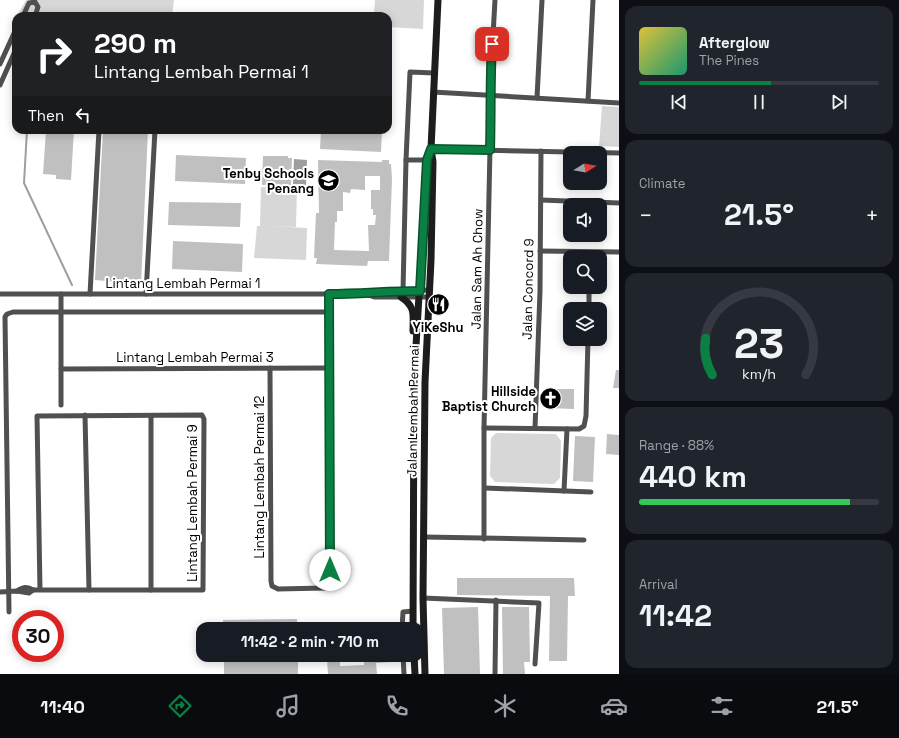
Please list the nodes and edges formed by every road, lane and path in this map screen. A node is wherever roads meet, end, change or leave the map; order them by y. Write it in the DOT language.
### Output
graph roads {
  1 [pos="438,0"];
  2 [pos="495,0"];
  3 [pos="542,0"];
  4 [pos="593,0"];
  5 [pos="25,12"];
  6 [pos="36,12"];
  7 [pos="12,38"];
  8 [pos="12,58"];
  9 [pos="0,64"];
  10 [pos="434,73"];
  11 [pos="0,85"];
  12 [pos="433,92"];
  13 [pos="490,96"];
  14 [pos="537,98"];
  15 [pos="588,101"];
  16 [pos="619,103"];
  17 [pos="98,134"];
  18 [pos="155,134"];
  19 [pos="431,149"];
  20 [pos="490,150"];
  21 [pos="541,151"];
  22 [pos="619,153"];
  23 [pos="406,160"];
  24 [pos="427,160"];
  25 [pos="541,200"];
  26 [pos="619,203"];
  27 [pos="540,251"];
  28 [pos="563,252"];
  29 [pos="619,252"];
  30 [pos="607,253"];
  31 [pos="0,294"];
  32 [pos="61,294"];
  33 [pos="90,294"];
  34 [pos="146,294"];
  35 [pos="329,294"];
  36 [pos="402,294"];
  37 [pos="420,294"];
  38 [pos="430,294"];
  39 [pos="329,312"];
  40 [pos="61,313"];
  41 [pos="588,346"];
  42 [pos="414,359"];
  43 [pos="270,368"];
  44 [pos="329,368"];
  45 [pos="61,369"];
  46 [pos="61,405"];
  47 [pos="85,415"];
  48 [pos="151,416"];
  49 [pos="484,428"];
  50 [pos="535,428"];
  51 [pos="567,429"];
  52 [pos="485,488"];
  53 [pos="564,491"];
  54 [pos="591,492"];
  55 [pos="424,537"];
  56 [pos="484,539"];
  57 [pos="584,540"];
  58 [pos="40,590"];
  59 [pos="89,590"];
  60 [pos="151,590"];
  61 [pos="0,592"];
  62 [pos="9,592"];
  63 [pos="423,598"];
  64 [pos="496,600"];
  65 [pos="413,611"];
  66 [pos="9,612"];
  67 [pos="402,622"];
  68 [pos="413,622"];
  69 [pos="424,622"];
  70 [pos="424,646"];
  71 [pos="404,662"];
  72 [pos="414,662"];
  73 [pos="422,662"];
  74 [pos="535,664"];
  75 [pos="404,674"];
  76 [pos="415,674"];
  77 [pos="421,674"];
  78 [pos="425,674"];
  79 [pos="495,674"];
  1 -- 10 [label="main road, Jalan Lembah Permai"];
  2 -- 13 [label="street, Jalan Sam Ah Chow"];
  3 -- 14 [label="street"];
  4 -- 15 [label="street"];
  5 -- 6 [label="street"];
  7 -- 9 [label="street"];
  8 -- 11 [label="street"];
  10 -- 12 [label="main road, Jalan Lembah Permai"];
  10 -- 23 [label="street"];
  12 -- 13 [label="street"];
  12 -- 19 [label="main road, Jalan Lembah Permai"];
  13 -- 14 [label="street"];
  13 -- 20 [label="street, Jalan Sam Ah Chow"];
  14 -- 15 [label="street"];
  15 -- 16 [label="street"];
  17 -- 33 [label="street"];
  18 -- 34 [label="street"];
  19 -- 20 [label="street"];
  19 -- 24 [label="main road, Jalan Lembah Permai"];
  19 -- 38 [label="main road, Jalan Lembah Permai"];
  20 -- 21 [label="street"];
  20 -- 49 [label="street, Jalan Sam Ah Chow"];
  21 -- 22 [label="street"];
  21 -- 25 [label="street, Jalan Concord 9"];
  23 -- 24 [label="street"];
  23 -- 36 [label="street"];
  24 -- 37 [label="main road, Jalan Lembah Permai"];
  25 -- 26 [label="street"];
  25 -- 27 [label="street, Jalan Concord 9"];
  27 -- 28 [label="street"];
  27 -- 50 [label="street, Jalan Concord 9"];
  29 -- 30 [label="street"];
  31 -- 32 [label="street, Lintang Lembah Permai 1"];
  32 -- 33 [label="street, Lintang Lembah Permai 1"];
  32 -- 40 [label="street"];
  33 -- 34 [label="street, Lintang Lembah Permai 1"];
  34 -- 35 [label="street, Lintang Lembah Permai 1"];
  35 -- 36 [label="street, Lintang Lembah Permai 1"];
  35 -- 39 [label="street"];
  36 -- 37 [label="street, Lintang Lembah Permai 1"];
  36 -- 42 [label="main road"];
  37 -- 38 [label="street, Lintang Lembah Permai 1"];
  37 -- 42 [label="main road, Jalan Lembah Permai"];
  38 -- 55 [label="main road, Jalan Lembah Permai"];
  39 -- 40 [label="street"];
  39 -- 44 [label="street"];
  40 -- 45 [label="street"];
  40 -- 62 [label="street"];
  41 -- 51 [label="street"];
  42 -- 65 [label="main road, Jalan Lembah Permai"];
  43 -- 44 [label="street, Lintang Lembah Permai 3"];
  43 -- 44 [label="street, Lintang Lembah Permai 12"];
  43 -- 45 [label="street, Lintang Lembah Permai 3"];
  45 -- 46 [label="street"];
  47 -- 48 [label="street"];
  47 -- 58 [label="street"];
  47 -- 59 [label="street"];
  48 -- 60 [label="street"];
  48 -- 60 [label="street, Lintang Lembah Permai 9"];
  49 -- 50 [label="street"];
  49 -- 52 [label="street, Jalan Sam Ah Chow"];
  50 -- 51 [label="street"];
  51 -- 53 [label="street"];
  52 -- 53 [label="street"];
  52 -- 56 [label="street, Jalan Sam Ah Chow"];
  53 -- 54 [label="street"];
  55 -- 56 [label="street"];
  55 -- 63 [label="main road, Jalan Lembah Permai"];
  56 -- 57 [label="street"];
  58 -- 59 [label="street"];
  58 -- 62 [label="street"];
  59 -- 60 [label="street"];
  61 -- 62 [label="street"];
  62 -- 66 [label="street"];
  63 -- 64 [label="street"];
  63 -- 69 [label="main road, Jalan Lembah Permai"];
  64 -- 74 [label="street"];
  64 -- 79 [label="street"];
  65 -- 67 [label="street"];
  65 -- 68 [label="main road, Jalan Lembah Permai"];
  70 -- 78 [label="main road, Jalan Lembah Permai"];
  71 -- 75 [label="street"];
  72 -- 76 [label="main road"];
  73 -- 77 [label="main road"];
}
